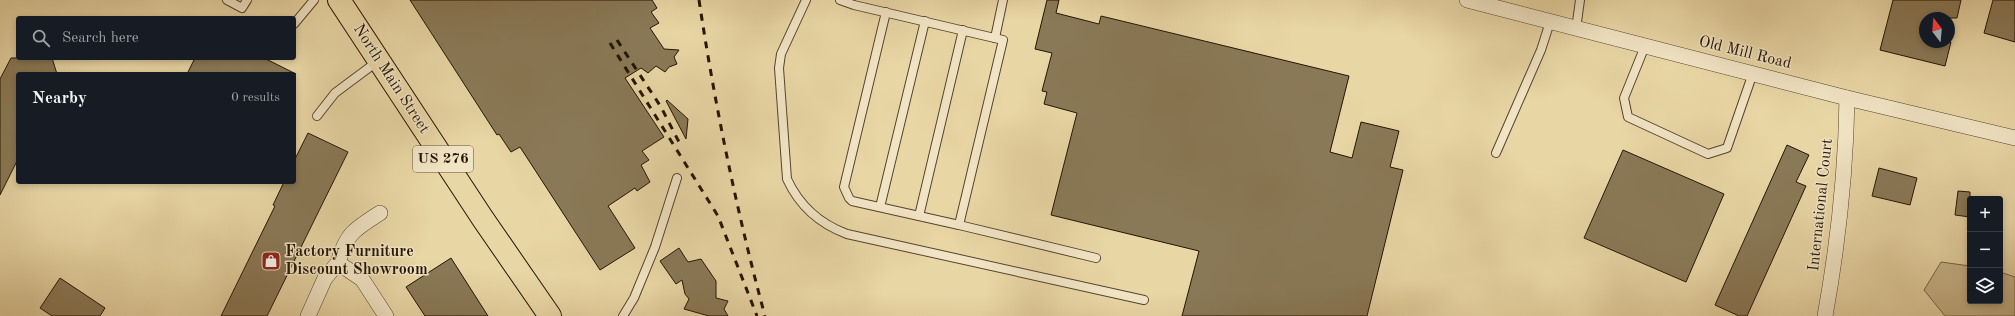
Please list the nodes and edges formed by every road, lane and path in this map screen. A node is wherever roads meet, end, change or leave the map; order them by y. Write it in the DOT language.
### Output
graph roads {
  1 [pos="227,0"];
  2 [pos="247,0"];
  3 [pos="314,0"];
  4 [pos="339,0"];
  5 [pos="806,0"];
  6 [pos="840,0"];
  7 [pos="1003,0"];
  8 [pos="1467,0"];
  9 [pos="1580,0"];
  10 [pos="886,12"];
  11 [pos="925,21"];
  12 [pos="296,22"];
  13 [pos="1550,22"];
  14 [pos="1576,29"];
  15 [pos="963,30"];
  16 [pos="995,38"];
  17 [pos="1645,46"];
  18 [pos="378,60"];
  19 [pos="1753,73"];
  20 [pos="1847,98"];
  21 [pos="317,116"];
  22 [pos="2015,138"];
  23 [pos="1496,153"];
  24 [pos="677,178"];
  25 [pos="880,207"];
  26 [pos="380,212"];
  27 [pos="919,216"];
  28 [pos="959,225"];
  29 [pos="1096,258"];
  30 [pos="338,263"];
  31 [pos="1144,300"];
  32 [pos="308,316"];
  33 [pos="386,316"];
  34 [pos="550,316"];
  35 [pos="623,316"];
  36 [pos="1825,316"];
  1 -- 2 [label="lane"];
  3 -- 12 [label="lane"];
  4 -- 18 [label="main road, North Main Street / US 276"];
  5 -- 31 [label="lane"];
  6 -- 10 [label="lane"];
  7 -- 16 [label="lane"];
  8 -- 13 [label="street, Old Mill Road"];
  9 -- 14 [label="lane"];
  10 -- 11 [label="lane"];
  10 -- 25 [label="lane"];
  11 -- 15 [label="lane"];
  11 -- 25 [label="lane"];
  13 -- 14 [label="street, Old Mill Road"];
  13 -- 23 [label="lane"];
  14 -- 17 [label="street, Old Mill Road"];
  15 -- 16 [label="lane"];
  15 -- 27 [label="lane"];
  16 -- 28 [label="lane"];
  17 -- 19 [label="street, Old Mill Road"];
  17 -- 19 [label="lane"];
  18 -- 21 [label="lane"];
  18 -- 34 [label="main road, North Main Street / US 276"];
  19 -- 20 [label="street, Old Mill Road"];
  20 -- 22 [label="street, Old Mill Road"];
  20 -- 36 [label="street, International Court"];
  24 -- 35 [label="lane"];
  25 -- 27 [label="lane"];
  26 -- 30 [label="street"];
  27 -- 28 [label="lane"];
  28 -- 29 [label="lane"];
  30 -- 32 [label="street"];
  30 -- 33 [label="street"];
}
